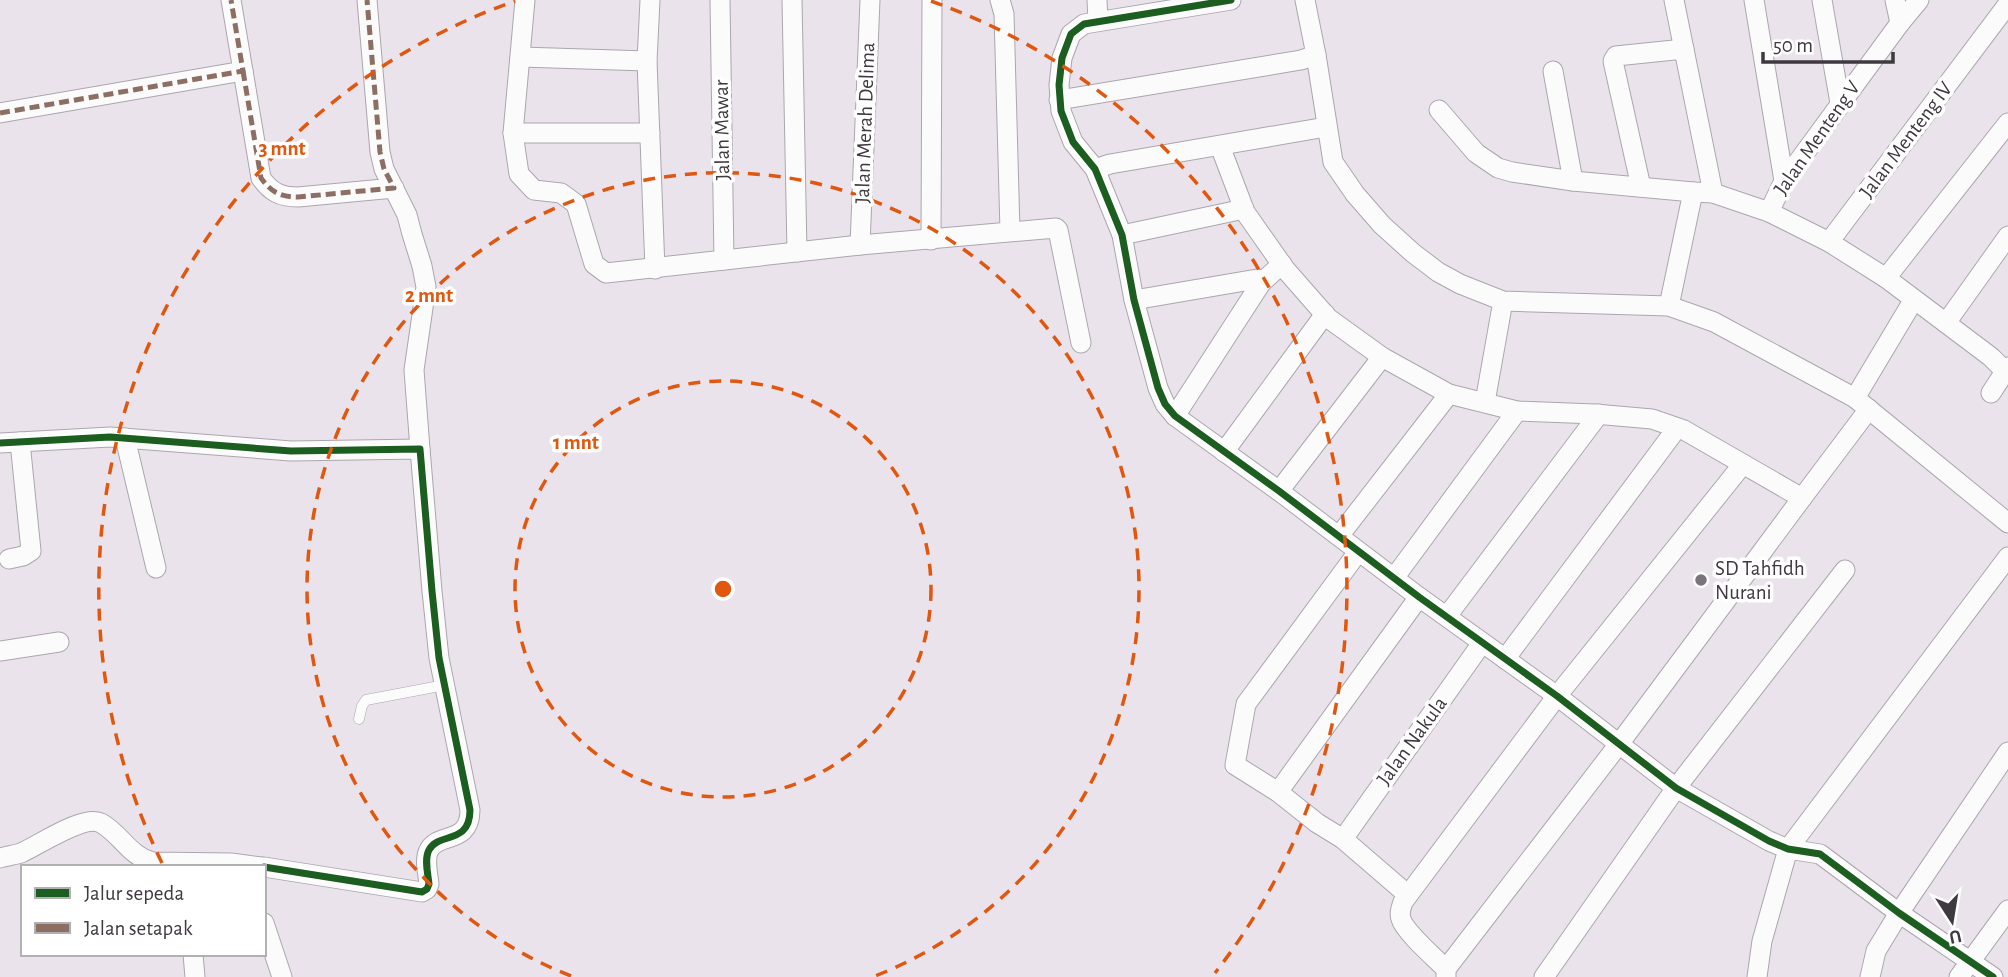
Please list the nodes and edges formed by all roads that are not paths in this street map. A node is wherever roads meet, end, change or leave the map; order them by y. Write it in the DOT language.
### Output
graph roads {
  1 [pos="231,0"];
  2 [pos="367,0"];
  3 [pos="525,0"];
  4 [pos="650,0"];
  5 [pos="720,0"];
  6 [pos="792,0"];
  7 [pos="870,0"];
  8 [pos="932,0"];
  9 [pos="1000,0"];
  10 [pos="1097,0"];
  11 [pos="1231,0"];
  12 [pos="1305,0"];
  13 [pos="1674,0"];
  14 [pos="1754,0"];
  15 [pos="1822,0"];
  16 [pos="1895,0"];
  17 [pos="1919,0"];
  18 [pos="2008,4"];
  19 [pos="1098,21"];
  20 [pos="1900,23"];
  21 [pos="1684,49"];
  22 [pos="1316,55"];
  23 [pos="521,57"];
  24 [pos="647,61"];
  25 [pos="243,71"];
  26 [pos="1553,71"];
  27 [pos="1059,100"];
  28 [pos="1840,103"];
  29 [pos="1439,110"];
  30 [pos="0,113"];
  31 [pos="2008,123"];
  32 [pos="1326,127"];
  33 [pos="513,133"];
  34 [pos="650,133"];
  35 [pos="1220,146"];
  36 [pos="1095,169"];
  37 [pos="1573,181"];
  38 [pos="1784,181"];
  39 [pos="1641,187"];
  40 [pos="394,188"];
  41 [pos="1703,193"];
  42 [pos="1244,209"];
  43 [pos="1769,212"];
  44 [pos="1010,231"];
  45 [pos="1122,234"];
  46 [pos="2008,236"];
  47 [pos="930,240"];
  48 [pos="1829,242"];
  49 [pos="860,245"];
  50 [pos="797,252"];
  51 [pos="724,260"];
  52 [pos="1282,264"];
  53 [pos="654,269"];
  54 [pos="1886,278"];
  55 [pos="1261,283"];
  56 [pos="1134,300"];
  57 [pos="1503,301"];
  58 [pos="1913,301"];
  59 [pos="1669,306"];
  60 [pos="1325,314"];
  61 [pos="1946,323"];
  62 [pos="1081,343"];
  63 [pos="1382,357"];
  64 [pos="2007,369"];
  65 [pos="1991,393"];
  66 [pos="1449,394"];
  67 [pos="1485,402"];
  68 [pos="1862,404"];
  69 [pos="1517,411"];
  70 [pos="1599,414"];
  71 [pos="1175,416"];
  72 [pos="1677,428"];
  73 [pos="125,438"];
  74 [pos="20,442"];
  75 [pos="0,443"];
  76 [pos="420,449"];
  77 [pos="1224,452"];
  78 [pos="1743,464"];
  79 [pos="1279,492"];
  80 [pos="1802,498"];
  81 [pos="2008,523"];
  82 [pos="1339,536"];
  83 [pos="1358,552"];
  84 [pos="2008,557"];
  85 [pos="9,559"];
  86 [pos="156,568"];
  87 [pos="1845,570"];
  88 [pos="1394,578"];
  89 [pos="1419,597"];
  90 [pos="1447,616"];
  91 [pos="59,642"];
  92 [pos="1482,643"];
  93 [pos="0,651"];
  94 [pos="1505,659"];
  95 [pos="445,685"];
  96 [pos="1557,696"];
  97 [pos="359,719"];
  98 [pos="1619,744"];
  99 [pos="2008,752"];
  100 [pos="1676,788"];
  101 [pos="1278,792"];
  102 [pos="1343,839"];
  103 [pos="1788,849"];
  104 [pos="0,858"];
  105 [pos="231,865"];
  106 [pos="266,867"];
  107 [pos="1408,895"];
  108 [pos="2008,910"];
  109 [pos="1899,913"];
  110 [pos="266,929"];
  111 [pos="193,956"];
  112 [pos="1965,969"];
  113 [pos="1446,973"];
  114 [pos="195,977"];
  115 [pos="282,977"];
  116 [pos="1544,977"];
  117 [pos="1757,977"];
  118 [pos="1870,977"];
  119 [pos="1993,977"];
  1 -- 25 [label="street"];
  2 -- 40 [label="street"];
  3 -- 23 [label="street"];
  4 -- 24 [label="street"];
  5 -- 51 [label="street, Jalan Mawar"];
  6 -- 50 [label="street"];
  7 -- 49 [label="street, Jalan Merah Delima"];
  8 -- 47 [label="street"];
  9 -- 44 [label="street"];
  10 -- 19 [label="street"];
  11 -- 19 [label="street"];
  12 -- 22 [label="street"];
  13 -- 21 [label="street"];
  14 -- 38 [label="street"];
  15 -- 28 [label="street"];
  16 -- 20 [label="street"];
  17 -- 20 [label="street, Jalan Menteng V"];
  18 -- 48 [label="street, Jalan Menteng IV"];
  19 -- 27 [label="street"];
  20 -- 28 [label="street, Jalan Menteng V"];
  21 -- 39 [label="street"];
  21 -- 41 [label="street"];
  22 -- 27 [label="street"];
  22 -- 32 [label="street"];
  23 -- 24 [label="street"];
  23 -- 33 [label="street"];
  24 -- 34 [label="street"];
  25 -- 30 [label="street"];
  25 -- 40 [label="street"];
  26 -- 37 [label="street"];
  27 -- 36 [label="street"];
  28 -- 38 [label="street, Jalan Menteng V"];
  29 -- 37 [label="street"];
  31 -- 54 [label="street"];
  32 -- 35 [label="street"];
  32 -- 57 [label="street"];
  33 -- 34 [label="street"];
  33 -- 53 [label="street"];
  34 -- 53 [label="street"];
  35 -- 36 [label="street"];
  35 -- 42 [label="street"];
  36 -- 45 [label="street"];
  37 -- 39 [label="street"];
  38 -- 43 [label="street, Jalan Menteng V"];
  39 -- 41 [label="street"];
  40 -- 76 [label="street"];
  41 -- 43 [label="street"];
  41 -- 59 [label="street"];
  42 -- 45 [label="street"];
  42 -- 52 [label="street"];
  43 -- 48 [label="street"];
  44 -- 47 [label="street"];
  44 -- 62 [label="street"];
  45 -- 56 [label="street"];
  46 -- 61 [label="street"];
  47 -- 49 [label="street"];
  48 -- 54 [label="street"];
  49 -- 50 [label="street"];
  50 -- 51 [label="street"];
  51 -- 53 [label="street"];
  52 -- 55 [label="street"];
  52 -- 60 [label="street"];
  54 -- 58 [label="street"];
  55 -- 56 [label="street"];
  55 -- 71 [label="street"];
  56 -- 71 [label="street"];
  57 -- 59 [label="street"];
  57 -- 67 [label="street"];
  58 -- 61 [label="street"];
  58 -- 68 [label="street"];
  59 -- 68 [label="street"];
  60 -- 63 [label="street"];
  60 -- 77 [label="street"];
  61 -- 64 [label="street"];
  63 -- 66 [label="street"];
  63 -- 79 [label="street"];
  64 -- 65 [label="street"];
  66 -- 67 [label="street"];
  66 -- 82 [label="street"];
  67 -- 69 [label="street"];
  68 -- 80 [label="street"];
  68 -- 81 [label="street"];
  69 -- 70 [label="street"];
  69 -- 88 [label="street"];
  70 -- 72 [label="street"];
  70 -- 90 [label="street"];
  71 -- 77 [label="street"];
  72 -- 78 [label="street"];
  72 -- 94 [label="street"];
  73 -- 74 [label="street"];
  73 -- 76 [label="street"];
  73 -- 86 [label="street"];
  74 -- 75 [label="street"];
  74 -- 85 [label="street"];
  76 -- 95 [label="street"];
  77 -- 79 [label="street"];
  78 -- 80 [label="street"];
  78 -- 96 [label="street"];
  79 -- 82 [label="street"];
  80 -- 98 [label="street"];
  82 -- 83 [label="street"];
  83 -- 88 [label="street"];
  83 -- 101 [label="street"];
  84 -- 103 [label="street"];
  87 -- 100 [label="street"];
  88 -- 89 [label="street"];
  89 -- 90 [label="street"];
  89 -- 101 [label="street"];
  90 -- 92 [label="street"];
  91 -- 93 [label="street"];
  92 -- 94 [label="street"];
  92 -- 102 [label="street, Jalan Nakula"];
  94 -- 96 [label="street"];
  95 -- 97 [label="lane"];
  95 -- 106 [label="street"];
  96 -- 98 [label="street"];
  96 -- 107 [label="street"];
  98 -- 100 [label="street"];
  98 -- 113 [label="street"];
  99 -- 109 [label="street"];
  100 -- 103 [label="street"];
  100 -- 116 [label="street"];
  101 -- 102 [label="street"];
  102 -- 107 [label="street"];
  103 -- 109 [label="street"];
  103 -- 117 [label="street"];
  104 -- 105 [label="street"];
  107 -- 113 [label="street"];
  108 -- 112 [label="street"];
  109 -- 112 [label="street"];
  109 -- 118 [label="street"];
  110 -- 115 [label="street"];
  111 -- 114 [label="street"];
  112 -- 119 [label="street"];
}
